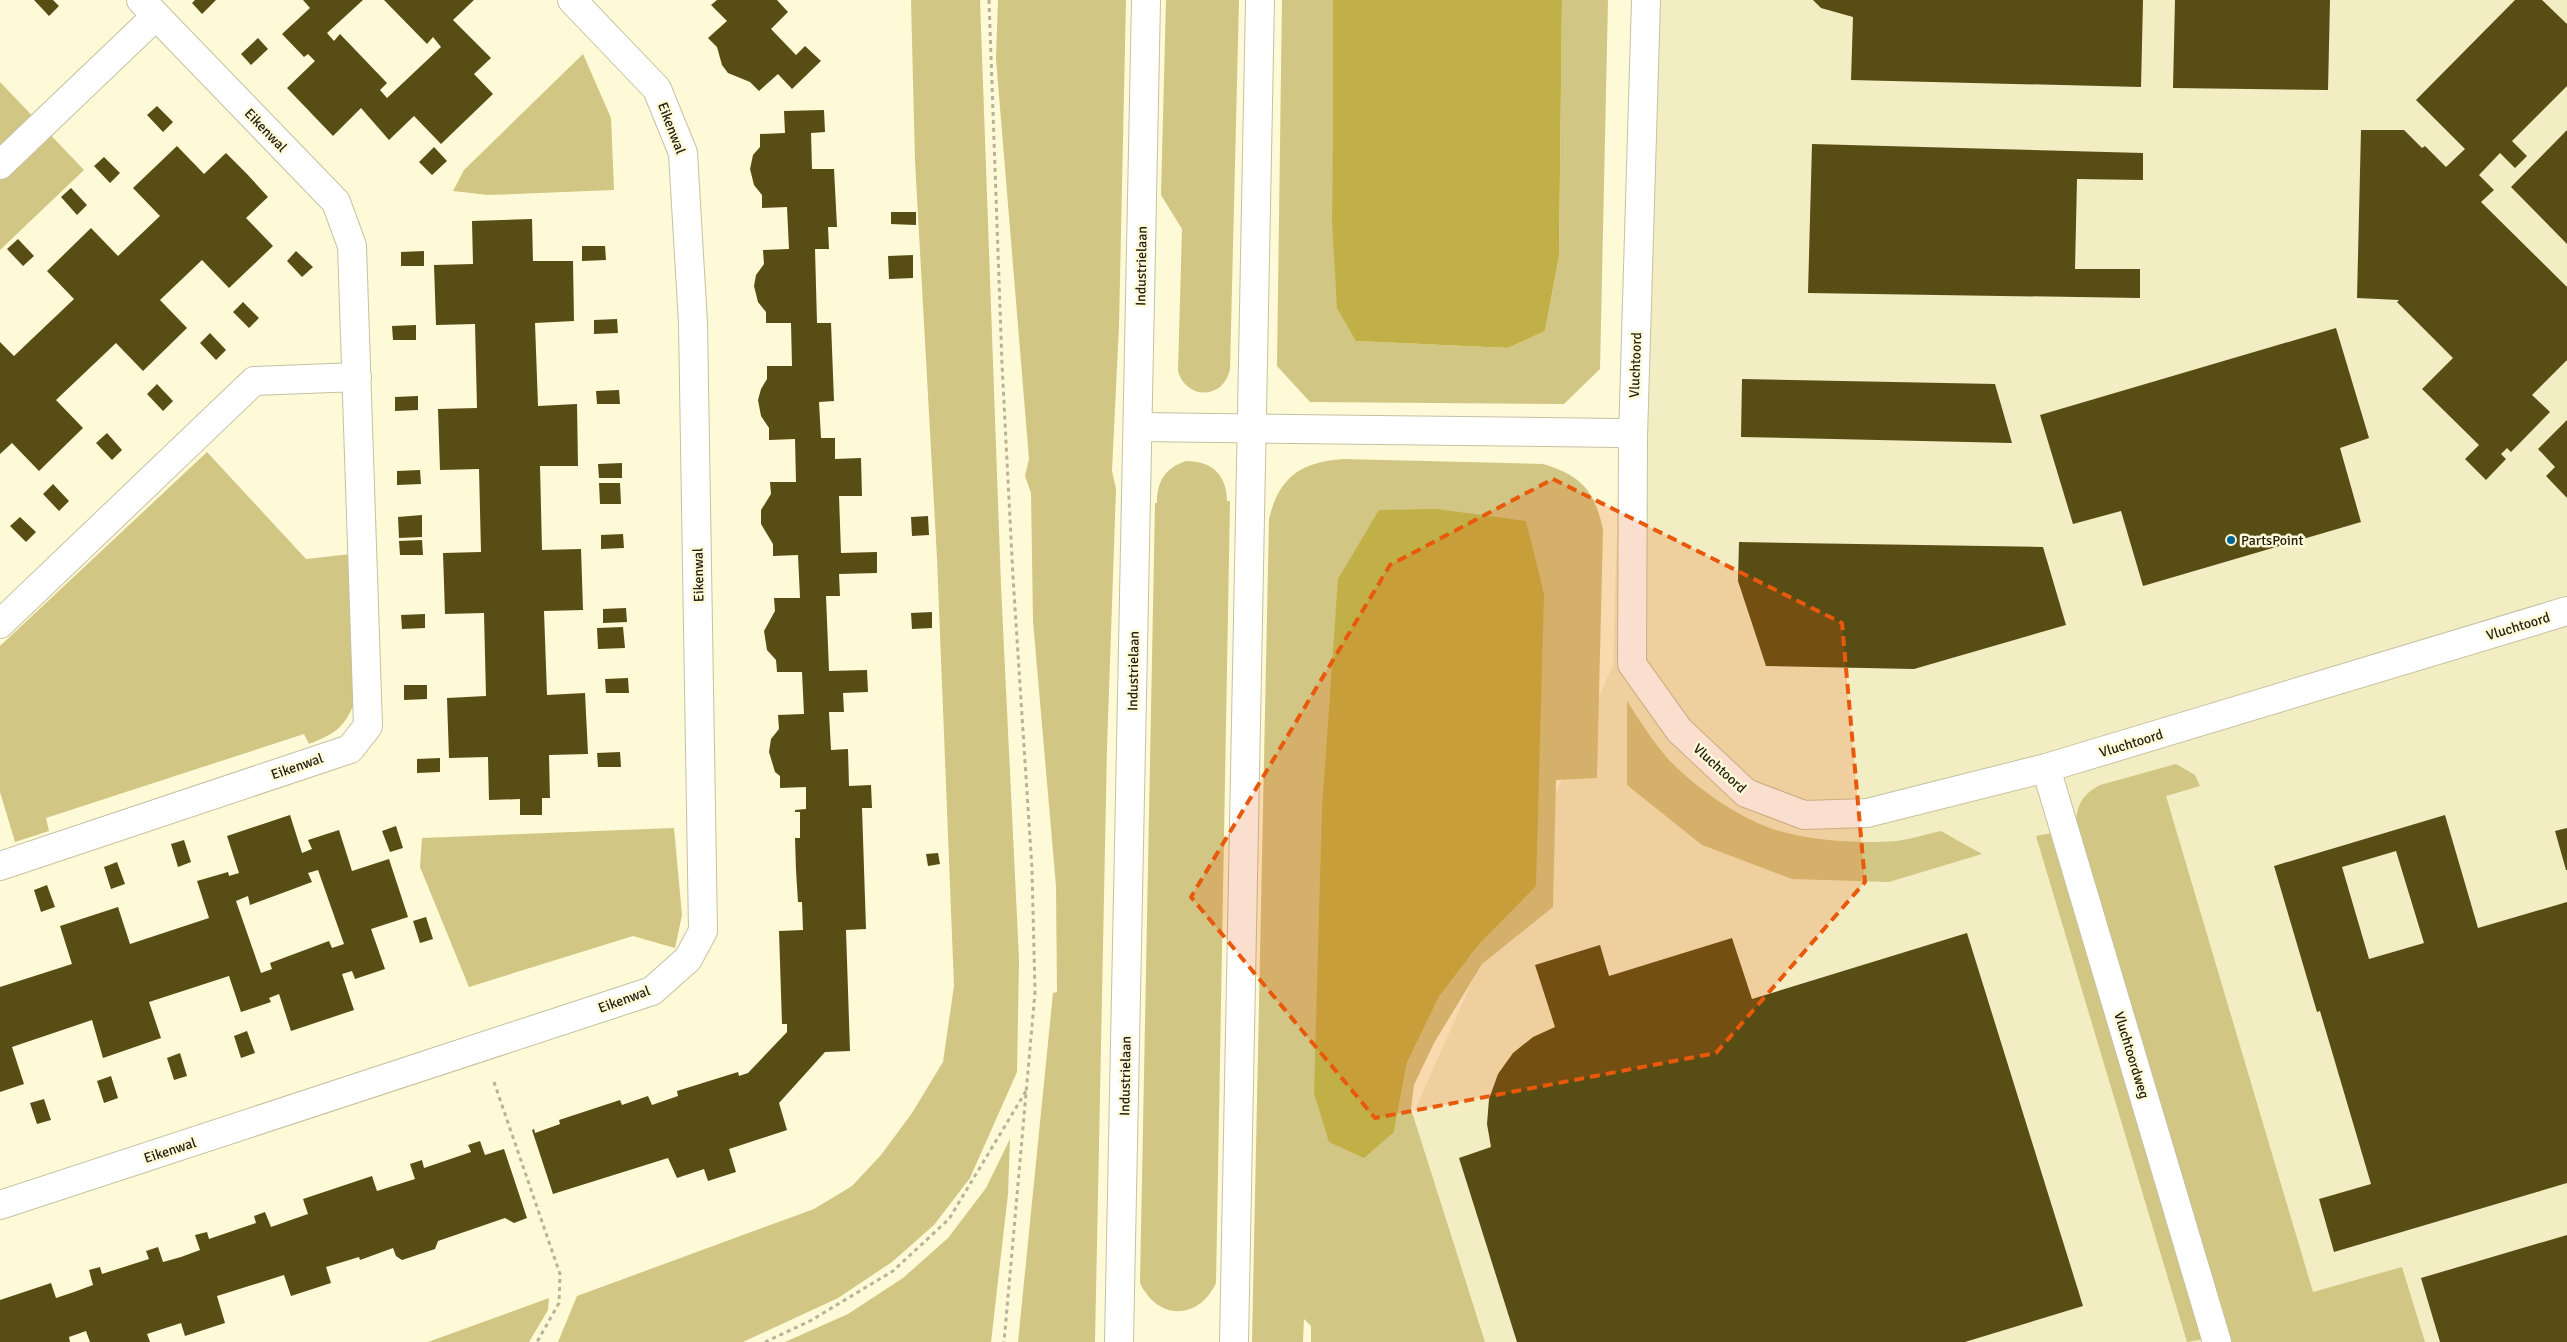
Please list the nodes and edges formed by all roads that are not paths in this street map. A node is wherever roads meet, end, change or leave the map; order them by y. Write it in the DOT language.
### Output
graph roads {
  1 [pos="572,0"];
  2 [pos="1146,0"];
  3 [pos="1260,0"];
  4 [pos="1646,0"];
  5 [pos="149,8"];
  6 [pos="0,165"];
  7 [pos="357,377"];
  8 [pos="1138,428"];
  9 [pos="1253,430"];
  10 [pos="1633,437"];
  11 [pos="2567,611"];
  12 [pos="0,624"];
  13 [pos="2046,768"];
  14 [pos="0,866"];
  15 [pos="0,1205"];
  16 [pos="1119,1342"];
  17 [pos="1234,1342"];
  18 [pos="2217,1342"];
  1 -- 15 [label="street, Eikenwal"];
  2 -- 8 [label="street, Industrielaan"];
  3 -- 9 [label="street"];
  4 -- 10 [label="street, Vluchtoord"];
  5 -- 6 [label="street, Eikenwal"];
  5 -- 7 [label="street, Eikenwal"];
  7 -- 12 [label="street"];
  7 -- 14 [label="street, Eikenwal"];
  8 -- 9 [label="street"];
  8 -- 16 [label="street, Industrielaan"];
  9 -- 10 [label="street"];
  9 -- 17 [label="street"];
  10 -- 13 [label="street, Vluchtoord"];
  11 -- 13 [label="street, Vluchtoord"];
  13 -- 18 [label="street, Vluchtoordweg"];
}
